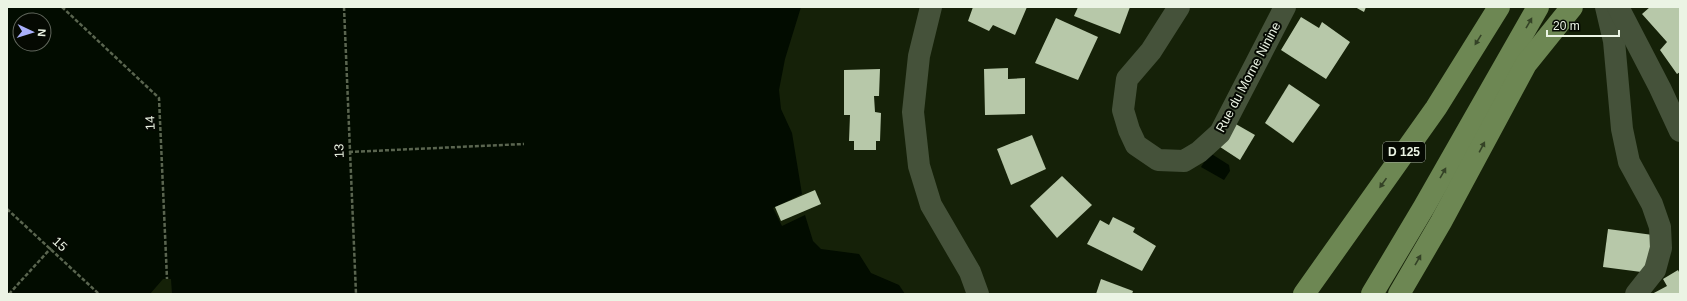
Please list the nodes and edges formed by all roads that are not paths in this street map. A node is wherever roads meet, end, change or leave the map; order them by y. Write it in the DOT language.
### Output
graph roads {
  1 [pos="931,7"];
  2 [pos="1179,7"];
  3 [pos="1284,7"];
  4 [pos="1499,7"];
  5 [pos="1538,7"];
  6 [pos="1572,7"];
  7 [pos="1606,7"];
  8 [pos="1618,7"];
  9 [pos="1680,131"];
  10 [pos="978,294"];
  11 [pos="1304,294"];
  12 [pos="1372,294"];
  13 [pos="1399,294"];
  14 [pos="1636,294"];
  1 -- 10 [label="street"];
  2 -- 3 [label="street, Rue du Morne Ninine"];
  4 -- 11 [label="main road, D 125, one-way"];
  12 -- 5 [label="main road, one-way"];
  13 -- 6 [label="main road, one-way"];
  7 -- 14 [label="street"];
  8 -- 9 [label="street"];
}
